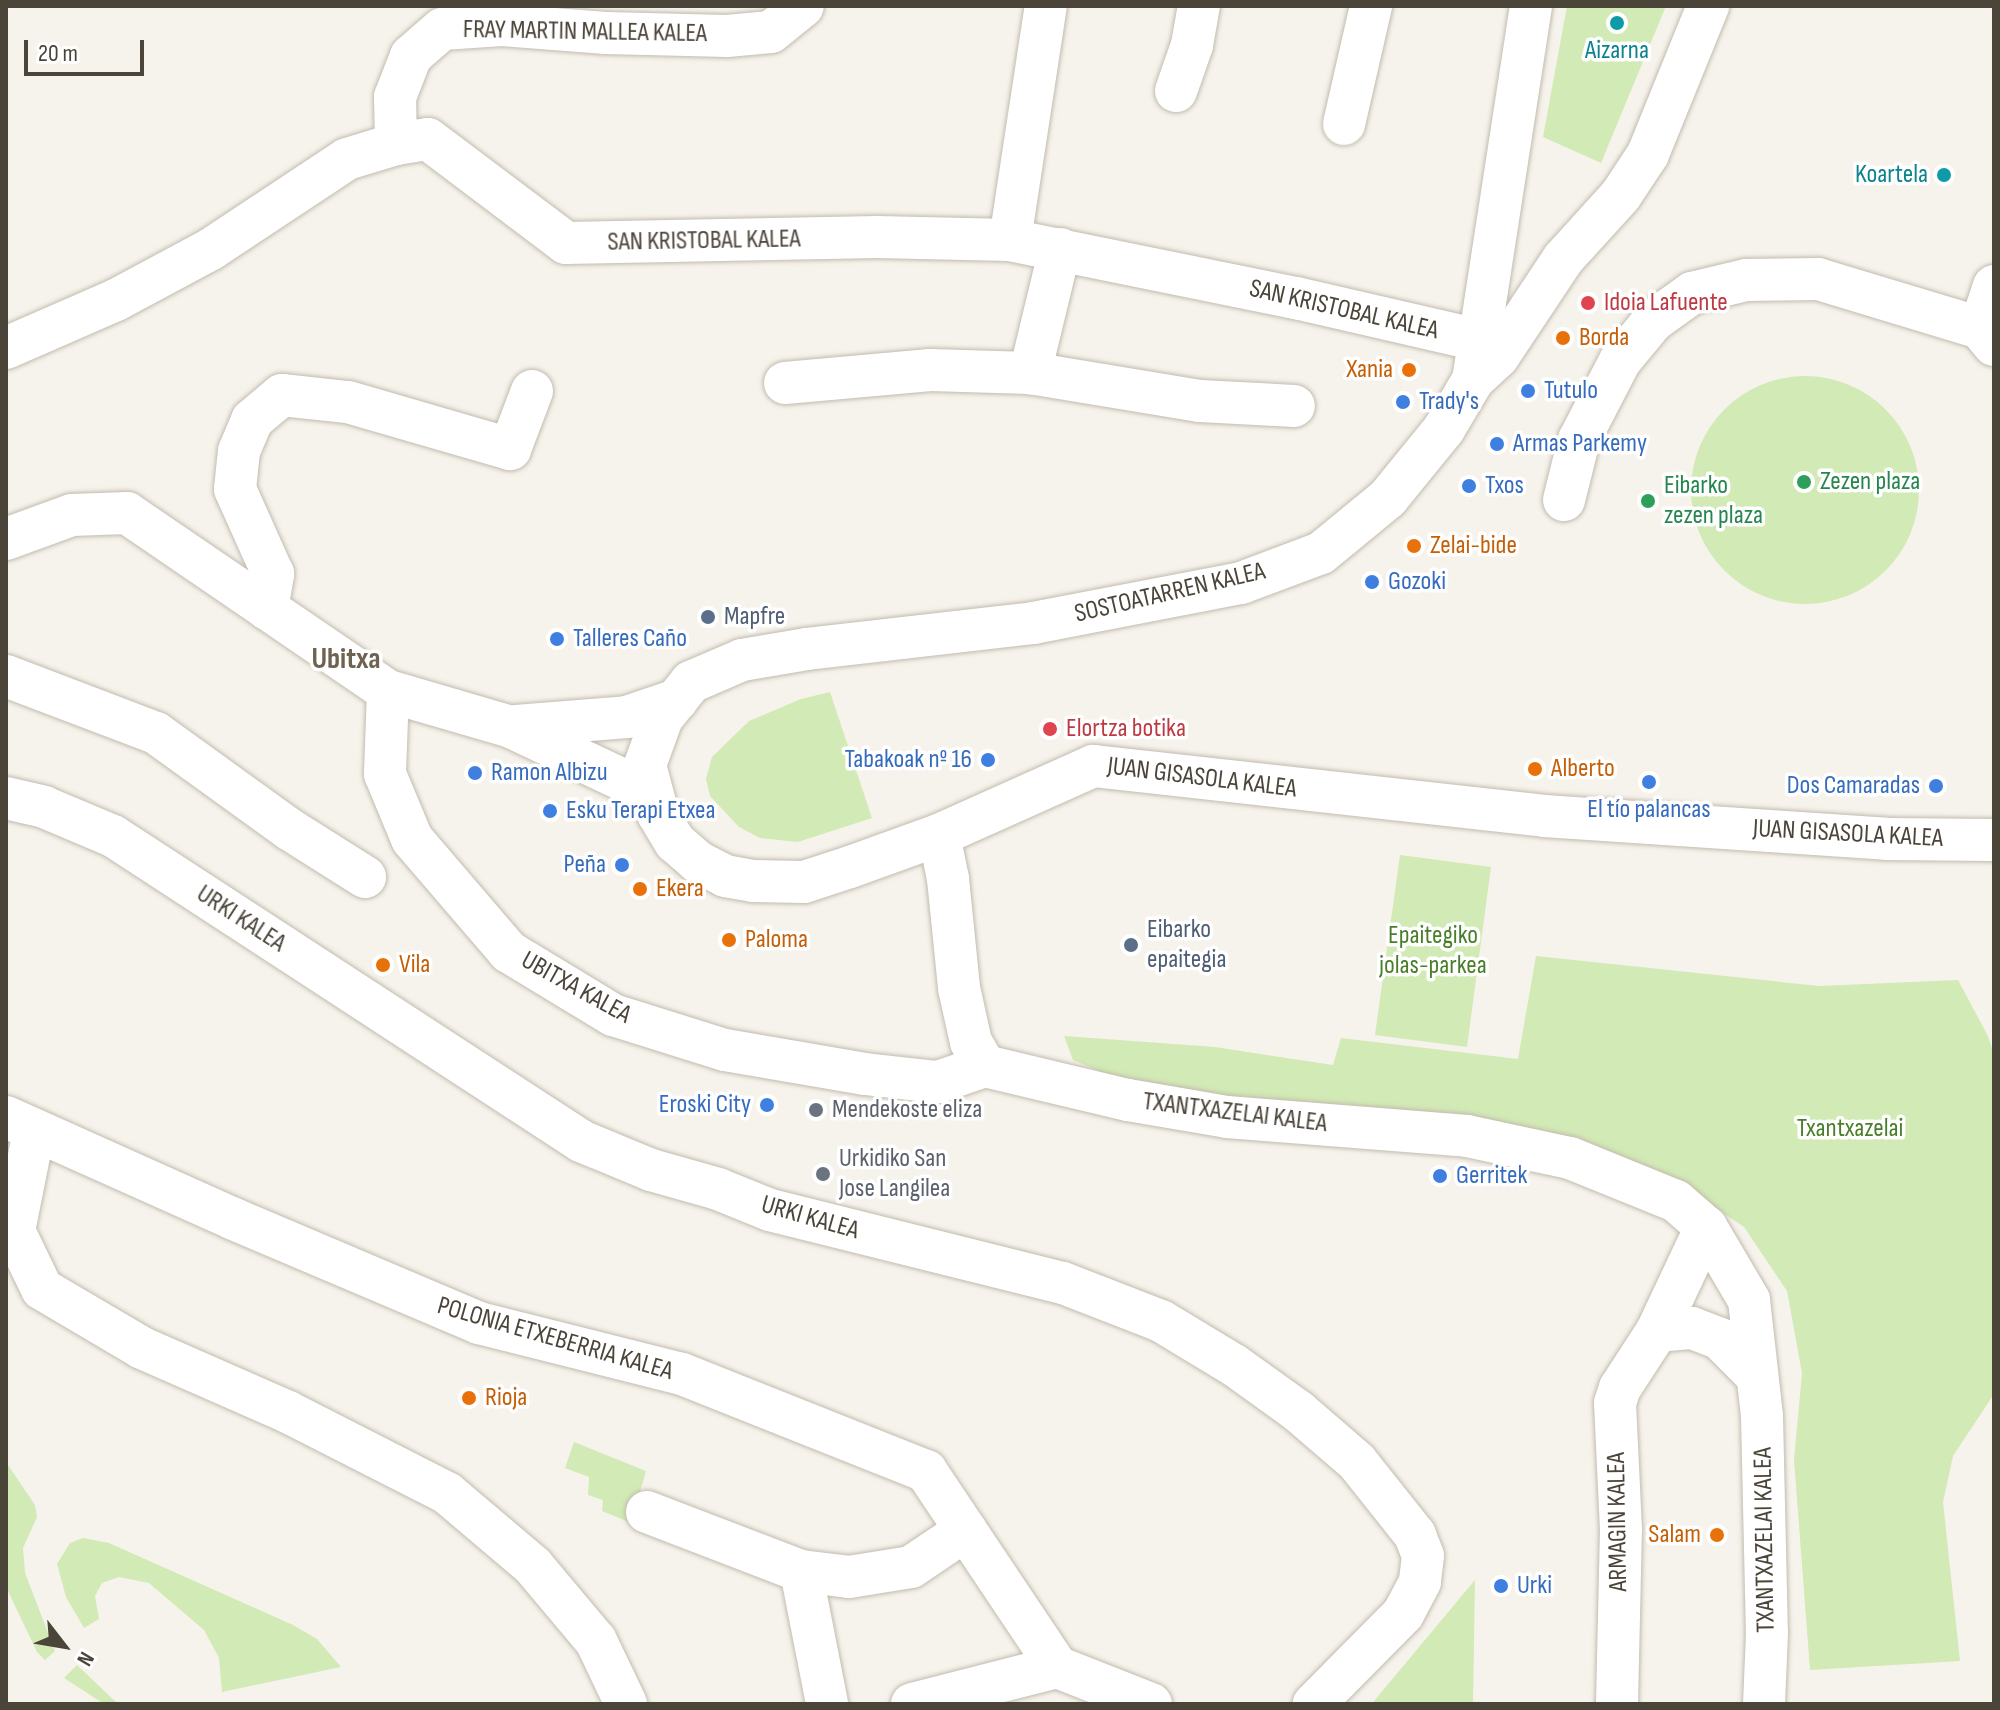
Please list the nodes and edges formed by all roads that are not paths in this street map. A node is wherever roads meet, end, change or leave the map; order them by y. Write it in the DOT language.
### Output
graph roads {
  1 [pos="803,6"];
  2 [pos="1046,6"];
  3 [pos="1199,6"];
  4 [pos="1371,6"];
  5 [pos="1531,6"];
  6 [pos="1708,6"];
  7 [pos="1176,91"];
  8 [pos="1344,124"];
  9 [pos="396,144"];
  10 [pos="1497,229"];
  11 [pos="1010,240"];
  12 [pos="1060,249"];
  13 [pos="1563,259"];
  14 [pos="1994,286"];
  15 [pos="1987,336"];
  16 [pos="6,348"];
  17 [pos="1476,360"];
  18 [pos="1030,373"];
  19 [pos="785,383"];
  20 [pos="532,391"];
  21 [pos="1294,406"];
  22 [pos="1564,500"];
  23 [pos="6,539"];
  24 [pos="267,609"];
  25 [pos="834,646"];
  26 [pos="6,676"];
  27 [pos="388,691"];
  28 [pos="677,700"];
  29 [pos="511,727"];
  30 [pos="6,798"];
  31 [pos="654,799"];
  32 [pos="939,835"];
  33 [pos="1994,840"];
  34 [pos="365,877"];
  35 [pos="985,1066"];
  36 [pos="20,1124"];
  37 [pos="1706,1227"];
  38 [pos="1650,1339"];
  39 [pos="1756,1375"];
  40 [pos="647,1512"];
  41 [pos="966,1530"];
  42 [pos="801,1571"];
  43 [pos="1057,1667"];
  44 [pos="626,1704"];
  45 [pos="827,1704"];
  46 [pos="912,1704"];
  47 [pos="1151,1704"];
  48 [pos="1314,1704"];
  49 [pos="1617,1704"];
  50 [pos="1764,1704"];
  1 -- 9 [label="street, FRAY MARTIN MALLEA KALEA"];
  2 -- 11 [label="street"];
  3 -- 7 [label="street"];
  4 -- 8 [label="street"];
  5 -- 10 [label="street, SOSTOATARREN KALEA"];
  6 -- 13 [label="street, SOSTOATARREN KALEA"];
  9 -- 11 [label="street, SAN KRISTOBAL KALEA"];
  9 -- 16 [label="street, SAN KRISTOBAL KALEA"];
  10 -- 13 [label="street"];
  10 -- 17 [label="street, SOSTOATARREN KALEA"];
  11 -- 12 [label="street, SAN KRISTOBAL KALEA"];
  12 -- 17 [label="street, SAN KRISTOBAL KALEA"];
  12 -- 18 [label="street"];
  13 -- 17 [label="street, SOSTOATARREN KALEA"];
  14 -- 15 [label="street"];
  15 -- 22 [label="street"];
  17 -- 25 [label="street, SOSTOATARREN KALEA"];
  18 -- 19 [label="street"];
  18 -- 21 [label="street"];
  20 -- 24 [label="street"];
  23 -- 24 [label="street"];
  24 -- 27 [label="street"];
  25 -- 28 [label="street, JUAN GISASOLA KALEA"];
  26 -- 34 [label="street"];
  27 -- 29 [label="street"];
  27 -- 35 [label="street, UBITXA KALEA"];
  28 -- 29 [label="street"];
  28 -- 31 [label="street, JUAN GISASOLA KALEA"];
  29 -- 31 [label="street"];
  30 -- 48 [label="street, URKI KALEA"];
  31 -- 32 [label="street, JUAN GISASOLA KALEA"];
  32 -- 33 [label="street, JUAN GISASOLA KALEA"];
  32 -- 35 [label="street"];
  35 -- 37 [label="street, TXANTXAZELAI KALEA"];
  36 -- 41 [label="street, POLONIA ETXEBERRIA KALEA"];
  36 -- 44 [label="street, POLONIA ETXEBERRIA KALEA"];
  37 -- 38 [label="street"];
  37 -- 39 [label="street, TXANTXAZELAI KALEA"];
  38 -- 39 [label="street"];
  38 -- 49 [label="street, ARMAGIN KALEA"];
  39 -- 50 [label="street, TXANTXAZELAI KALEA"];
  40 -- 42 [label="street"];
  41 -- 42 [label="street"];
  41 -- 43 [label="street, POLONIA ETXEBERRIA KALEA"];
  42 -- 45 [label="street"];
  43 -- 46 [label="street"];
  43 -- 47 [label="street"];
}
